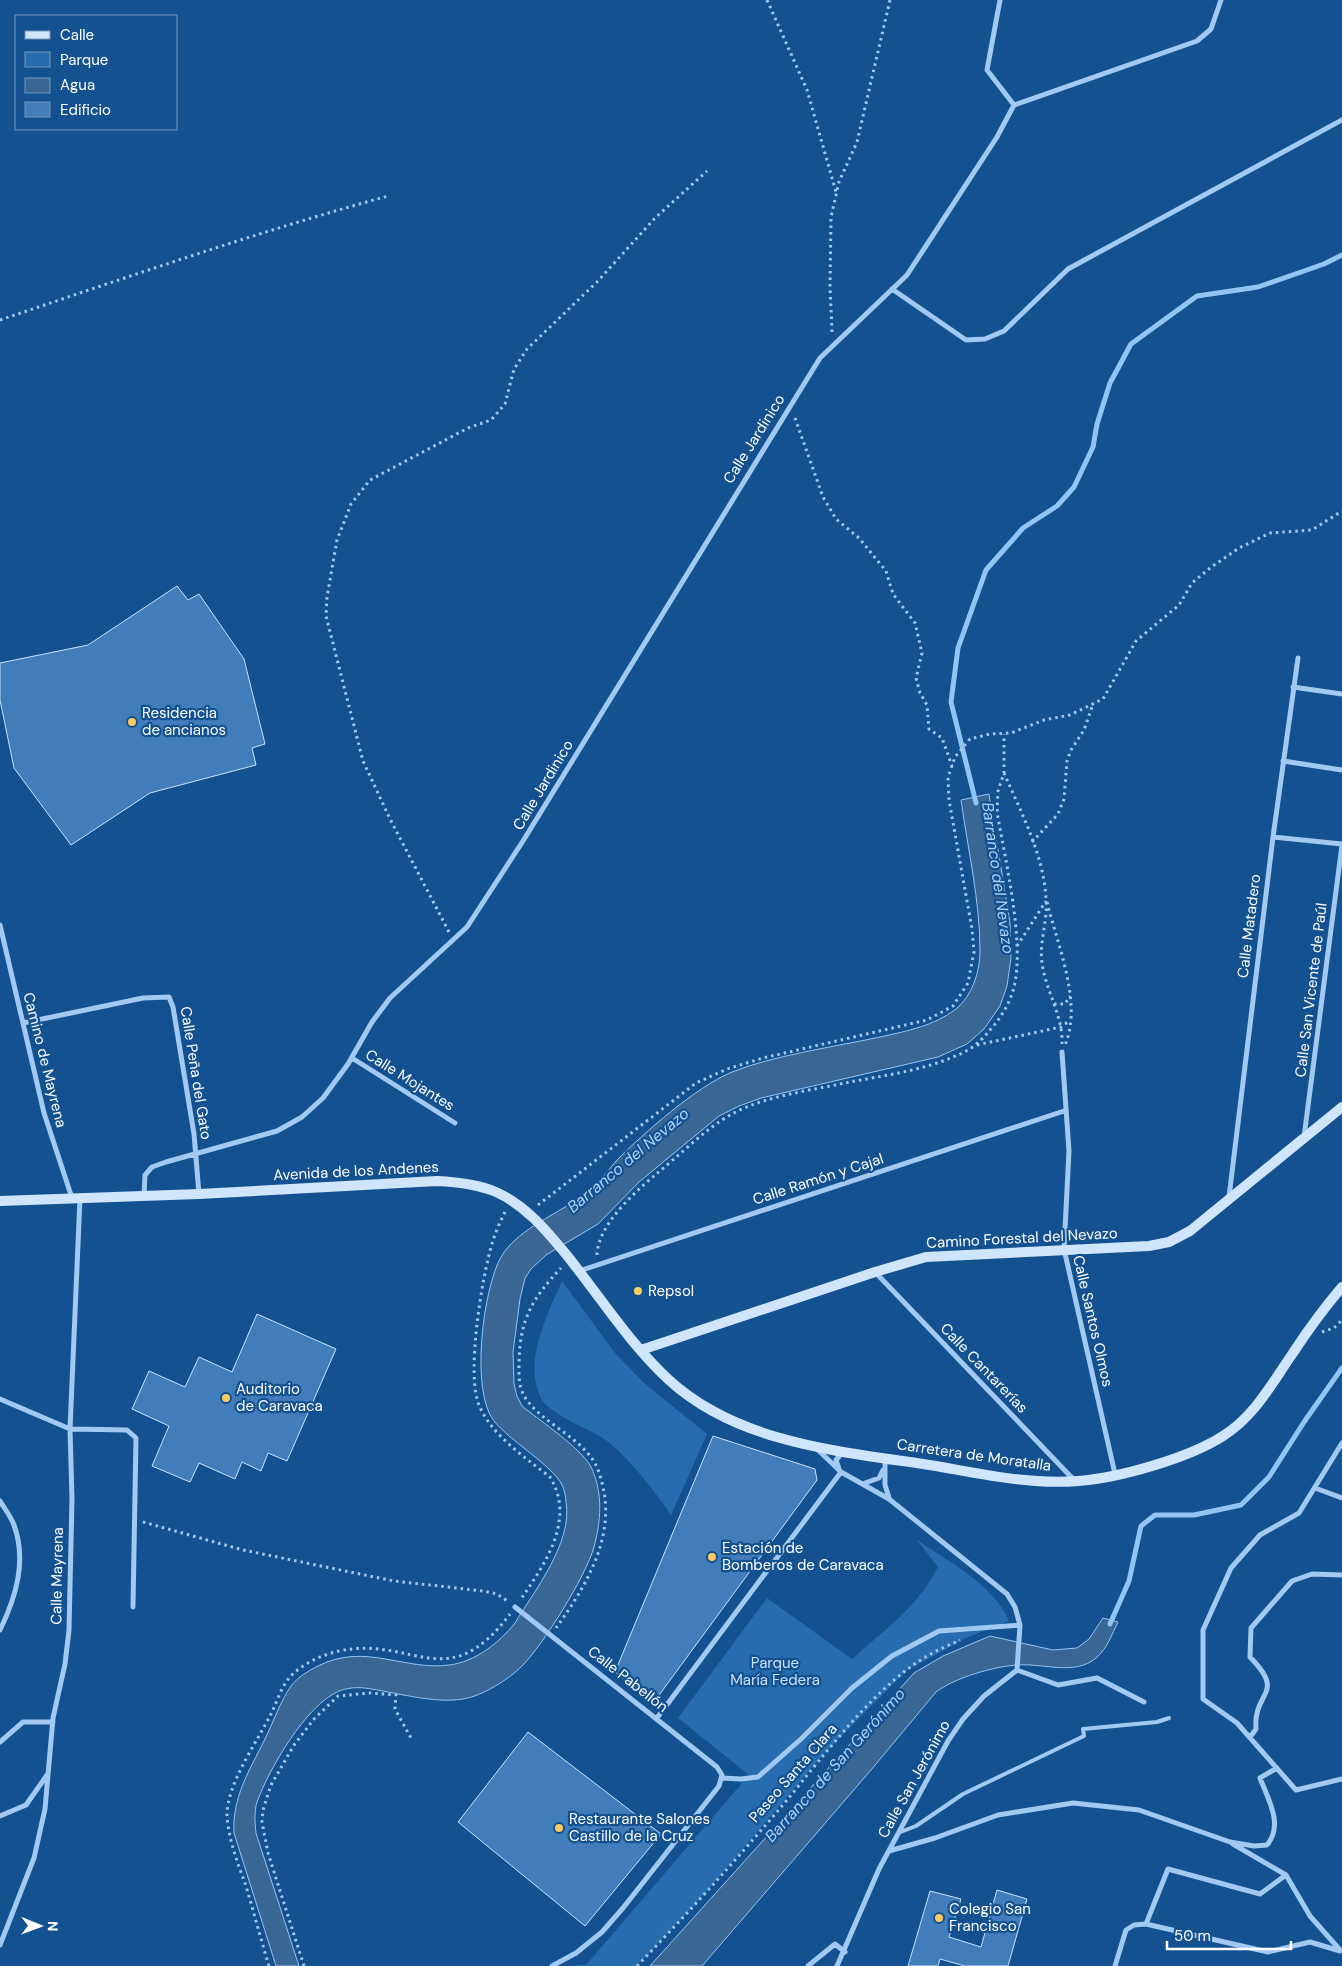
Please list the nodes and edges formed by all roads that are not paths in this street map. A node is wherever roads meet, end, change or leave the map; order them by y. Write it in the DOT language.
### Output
graph roads {
  1 [pos="1000,0"];
  2 [pos="1220,0"];
  3 [pos="1014,104"];
  4 [pos="1342,120"];
  5 [pos="892,289"];
  6 [pos="1298,658"];
  7 [pos="1293,687"];
  8 [pos="1342,694"];
  9 [pos="1283,761"];
  10 [pos="1342,770"];
  11 [pos="1273,837"];
  12 [pos="1342,845"];
  13 [pos="0,925"];
  14 [pos="24,1023"];
  15 [pos="1062,1052"];
  16 [pos="352,1058"];
  17 [pos="1342,1106"];
  18 [pos="1064,1111"];
  19 [pos="455,1123"];
  20 [pos="1304,1137"];
  21 [pos="196,1152"];
  22 [pos="199,1194"];
  23 [pos="144,1196"];
  24 [pos="1229,1198"];
  25 [pos="76,1199"];
  26 [pos="0,1202"];
  27 [pos="1064,1249"];
  28 [pos="579,1271"];
  29 [pos="875,1272"];
  30 [pos="1342,1287"];
  31 [pos="641,1350"];
  32 [pos="0,1399"];
  33 [pos="70,1429"];
  34 [pos="1342,1443"];
  35 [pos="815,1446"];
  36 [pos="855,1453"];
  37 [pos="885,1463"];
  38 [pos="841,1472"];
  39 [pos="1115,1474"];
  40 [pos="1076,1481"];
  41 [pos="862,1483"];
  42 [pos="1315,1488"];
  43 [pos="1342,1498"];
  44 [pos="889,1499"];
  45 [pos="0,1501"];
  46 [pos="1342,1575"];
  47 [pos="133,1607"];
  48 [pos="515,1607"];
  49 [pos="0,1615"];
  50 [pos="6,1618"];
  51 [pos="1020,1625"];
  52 [pos="0,1630"];
  53 [pos="1018,1667"];
  54 [pos="1144,1702"];
  55 [pos="657,1718"];
  56 [pos="1169,1718"];
  57 [pos="52,1722"];
  58 [pos="1250,1737"];
  59 [pos="0,1742"];
  60 [pos="1277,1768"];
  61 [pos="48,1774"];
  62 [pos="722,1776"];
  63 [pos="1342,1779"];
  64 [pos="0,1816"];
  65 [pos="898,1833"];
  66 [pos="1230,1842"];
  67 [pos="888,1851"];
  68 [pos="1286,1875"];
  69 [pos="1146,1924"];
  70 [pos="0,1945"];
  71 [pos="845,1952"];
  72 [pos="1341,1952"];
  73 [pos="552,1966"];
  74 [pos="808,1966"];
  75 [pos="837,1966"];
  76 [pos="1115,1966"];
  1 -- 3 [label="street"];
  2 -- 3 [label="street"];
  3 -- 5 [label="street, Calle Jardinico"];
  4 -- 5 [label="street"];
  5 -- 16 [label="street, Calle Jardinico"];
  6 -- 7 [label="street, Calle Matadero"];
  7 -- 8 [label="street"];
  7 -- 9 [label="street, Calle Matadero"];
  9 -- 10 [label="street"];
  9 -- 11 [label="street, Calle Matadero"];
  11 -- 12 [label="street"];
  11 -- 24 [label="street, Calle Matadero"];
  12 -- 20 [label="street, Calle San Vicente de Paúl"];
  13 -- 14 [label="street, Camino de Mayrena"];
  14 -- 21 [label="street, Calle Peña del Gato"];
  14 -- 25 [label="street, Camino de Mayrena"];
  15 -- 18 [label="street, Calle Santos Olmos"];
  16 -- 19 [label="street, Calle Mojantes"];
  16 -- 21 [label="street, Calle Jardinico"];
  17 -- 20 [label="main road, Camino Forestal del Nevazo"];
  18 -- 27 [label="street, Calle Santos Olmos"];
  18 -- 28 [label="street, Calle Ramón y Cajal"];
  20 -- 24 [label="main road, Camino Forestal del Nevazo"];
  21 -- 22 [label="street"];
  21 -- 23 [label="street, Calle Jardinico"];
  22 -- 23 [label="main road, Avenida de los Andenes"];
  22 -- 28 [label="main road, Avenida de los Andenes"];
  23 -- 25 [label="main road, Avenida de los Andenes"];
  24 -- 27 [label="main road, Camino Forestal del Nevazo"];
  25 -- 26 [label="main road, Avenida de los Andenes"];
  25 -- 33 [label="street, Calle Mayrena"];
  27 -- 29 [label="main road, Camino Forestal del Nevazo"];
  27 -- 39 [label="street, Calle Santos Olmos"];
  28 -- 31 [label="main road, Avenida de los Andenes"];
  29 -- 31 [label="main road, Camino Forestal del Nevazo"];
  29 -- 40 [label="street, Calle Cantarerías"];
  30 -- 39 [label="main road, Carretera de Moratalla"];
  31 -- 35 [label="main road, Carretera de Moratalla"];
  32 -- 33 [label="street"];
  33 -- 47 [label="street"];
  33 -- 57 [label="street, Calle Mayrena"];
  34 -- 42 [label="street"];
  35 -- 36 [label="main road, Carretera de Moratalla"];
  35 -- 38 [label="street"];
  36 -- 37 [label="main road, Carretera de Moratalla"];
  36 -- 38 [label="street"];
  37 -- 40 [label="main road, Carretera de Moratalla"];
  37 -- 41 [label="street"];
  37 -- 44 [label="street"];
  38 -- 41 [label="street"];
  38 -- 55 [label="street"];
  39 -- 40 [label="main road, Carretera de Moratalla"];
  41 -- 44 [label="street"];
  42 -- 43 [label="street"];
  42 -- 58 [label="street"];
  44 -- 51 [label="street"];
  45 -- 50 [label="street"];
  46 -- 58 [label="street"];
  48 -- 55 [label="street, Calle Pabellón"];
  49 -- 50 [label="street"];
  50 -- 52 [label="street"];
  51 -- 53 [label="street"];
  51 -- 62 [label="street, Paseo Santa Clara"];
  53 -- 54 [label="street"];
  53 -- 65 [label="street, Calle San Jerónimo"];
  55 -- 62 [label="street, Calle Pabellón"];
  56 -- 65 [label="lane"];
  57 -- 59 [label="street"];
  57 -- 61 [label="street, Calle Mayrena"];
  58 -- 60 [label="street"];
  60 -- 63 [label="street"];
  60 -- 66 [label="street"];
  61 -- 64 [label="street"];
  61 -- 70 [label="street, Calle Mayrena"];
  62 -- 73 [label="street"];
  65 -- 67 [label="street, Calle San Jerónimo"];
  66 -- 67 [label="street"];
  66 -- 68 [label="street"];
  67 -- 71 [label="street, Calle San Jerónimo"];
  68 -- 69 [label="street"];
  68 -- 72 [label="street"];
  69 -- 72 [label="street"];
  69 -- 76 [label="street"];
  71 -- 74 [label="street"];
  71 -- 75 [label="street, Calle San Jerónimo"];
}
